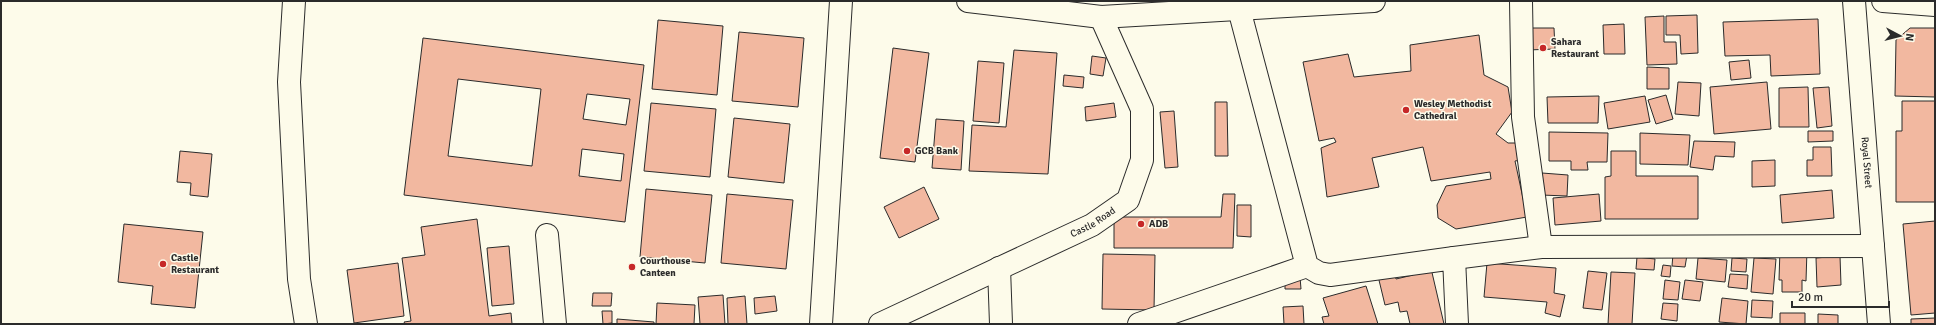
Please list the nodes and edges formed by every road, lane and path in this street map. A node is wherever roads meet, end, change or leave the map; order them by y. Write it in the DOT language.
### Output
graph roads {
  1 [pos="294,1"];
  2 [pos="840,1"];
  3 [pos="968,1"];
  4 [pos="1374,1"];
  5 [pos="1521,1"];
  6 [pos="1854,1"];
  7 [pos="1883,1"];
  8 [pos="1935,5"];
  9 [pos="1064,6"];
  10 [pos="1239,9"];
  11 [pos="1101,17"];
  12 [pos="547,235"];
  13 [pos="1873,246"];
  14 [pos="1541,247"];
  15 [pos="1454,258"];
  16 [pos="1307,266"];
  17 [pos="999,268"];
  18 [pos="306,324"];
  19 [pos="555,324"];
  20 [pos="821,324"];
  21 [pos="880,324"];
  22 [pos="1001,324"];
  23 [pos="1139,324"];
  24 [pos="1458,324"];
  25 [pos="1879,324"];
  1 -- 18 [label="street"];
  2 -- 20 [label="street"];
  3 -- 9 [label="street"];
  4 -- 10 [label="street"];
  5 -- 14 [label="street"];
  6 -- 13 [label="street, Royal Street"];
  7 -- 8 [label="street"];
  9 -- 11 [label="street"];
  10 -- 11 [label="street"];
  10 -- 16 [label="street"];
  11 -- 17 [label="street, Castle Road"];
  12 -- 19 [label="street"];
  13 -- 14 [label="street"];
  13 -- 25 [label="street, Royal Street"];
  14 -- 15 [label="street"];
  15 -- 16 [label="street"];
  15 -- 24 [label="street"];
  16 -- 23 [label="street"];
  17 -- 21 [label="street, Castle Road"];
  17 -- 22 [label="street"];
}
